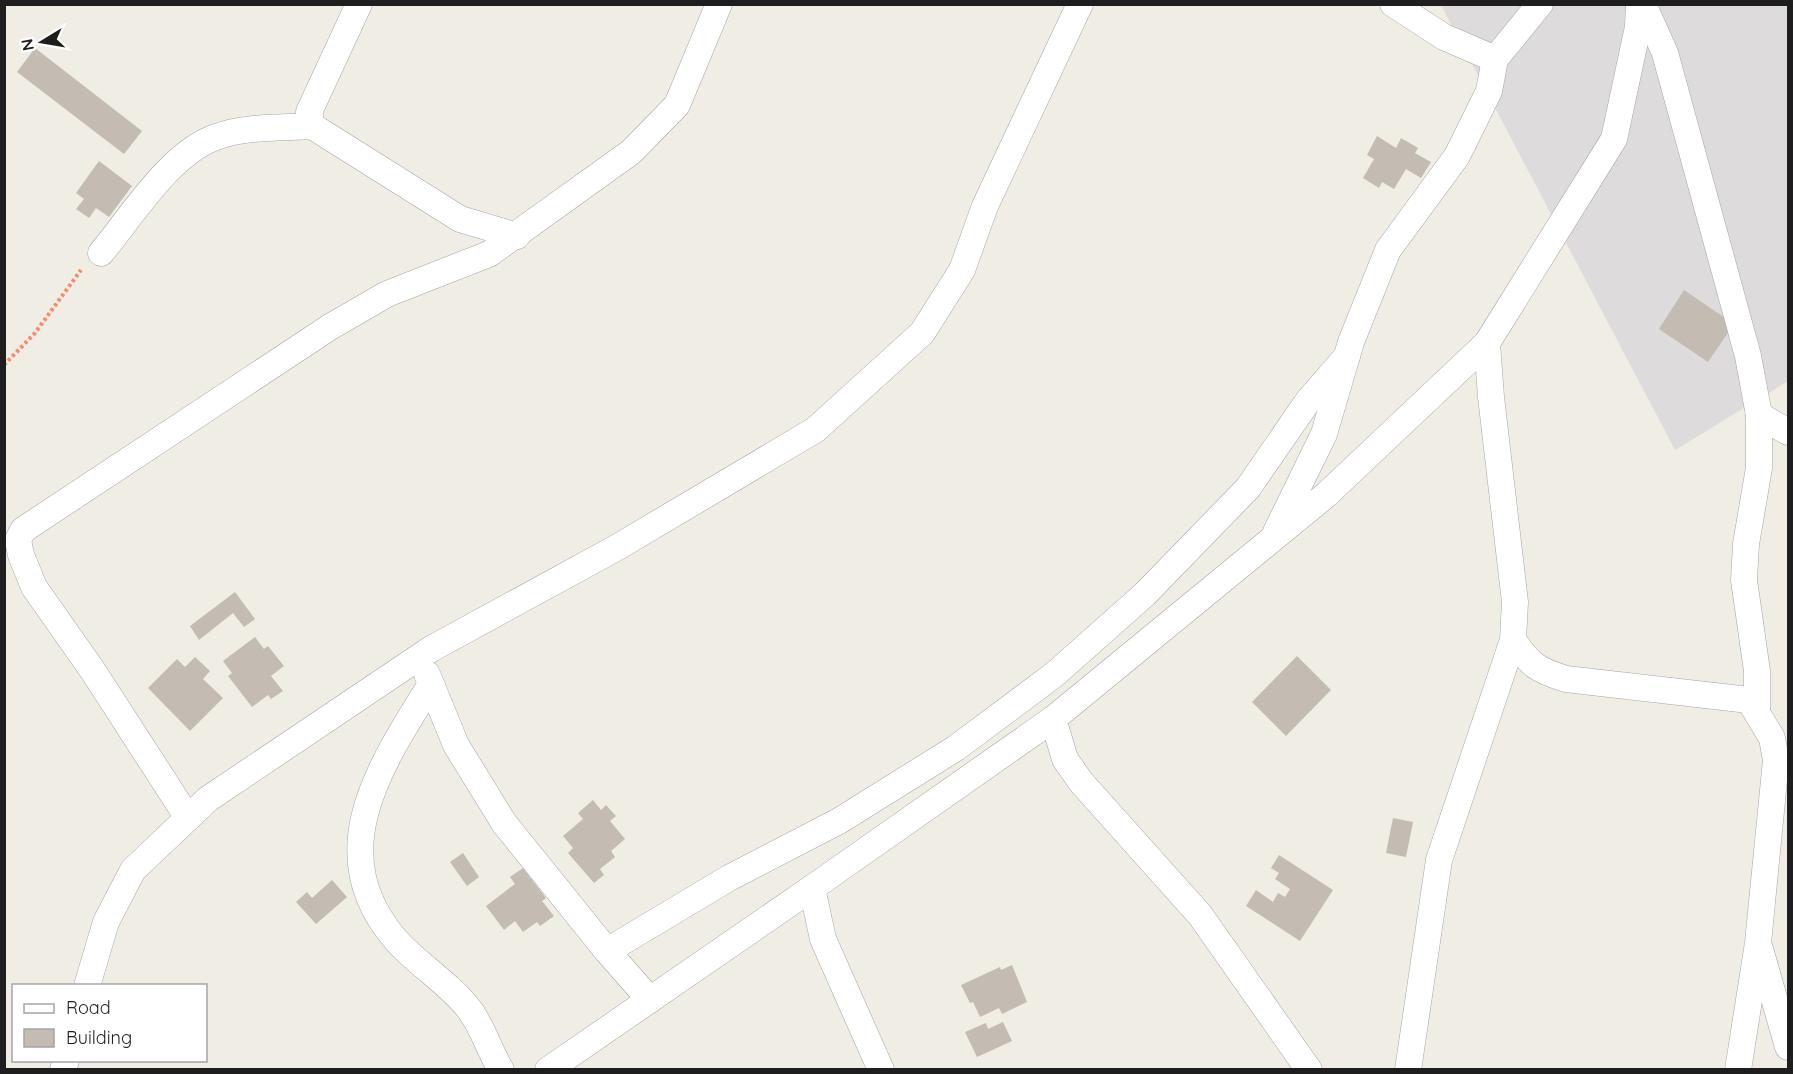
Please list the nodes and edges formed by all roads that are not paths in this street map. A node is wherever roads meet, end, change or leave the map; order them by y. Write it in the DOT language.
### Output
graph roads {
  1 [pos="359,4"];
  2 [pos="719,4"];
  3 [pos="1080,4"];
  4 [pos="1394,4"];
  5 [pos="1540,4"];
  6 [pos="1641,4"];
  7 [pos="1495,59"];
  8 [pos="312,126"];
  9 [pos="517,236"];
  10 [pos="101,253"];
  11 [pos="1487,343"];
  12 [pos="1347,356"];
  13 [pos="1759,416"];
  14 [pos="1788,432"];
  15 [pos="1274,538"];
  16 [pos="1513,640"];
  17 [pos="420,657"];
  18 [pos="431,684"];
  19 [pos="1757,710"];
  20 [pos="1053,718"];
  21 [pos="188,818"];
  22 [pos="812,888"];
  23 [pos="1758,943"];
  24 [pos="607,951"];
  25 [pos="88,984"];
  26 [pos="650,1000"];
  27 [pos="1788,1047"];
  28 [pos="556,1067"];
  29 [pos="501,1070"];
  30 [pos="881,1070"];
  31 [pos="1309,1070"];
  32 [pos="1408,1070"];
  33 [pos="1738,1070"];
  1 -- 8 [label="street"];
  2 -- 9 [label="street"];
  3 -- 17 [label="street"];
  4 -- 7 [label="street"];
  5 -- 7 [label="street"];
  6 -- 11 [label="street"];
  6 -- 13 [label="street"];
  7 -- 12 [label="street"];
  8 -- 9 [label="street"];
  8 -- 10 [label="street"];
  9 -- 21 [label="street"];
  11 -- 15 [label="street"];
  11 -- 16 [label="street"];
  12 -- 15 [label="street"];
  12 -- 24 [label="street"];
  13 -- 14 [label="street"];
  13 -- 19 [label="street"];
  15 -- 20 [label="street"];
  16 -- 19 [label="street"];
  16 -- 32 [label="street"];
  17 -- 18 [label="street"];
  17 -- 21 [label="street"];
  18 -- 24 [label="street"];
  18 -- 29 [label="street"];
  19 -- 23 [label="street"];
  20 -- 22 [label="street"];
  20 -- 31 [label="street"];
  21 -- 25 [label="street"];
  22 -- 26 [label="street"];
  22 -- 30 [label="street"];
  23 -- 27 [label="street"];
  23 -- 33 [label="street"];
  24 -- 26 [label="street"];
  26 -- 28 [label="street"];
}
